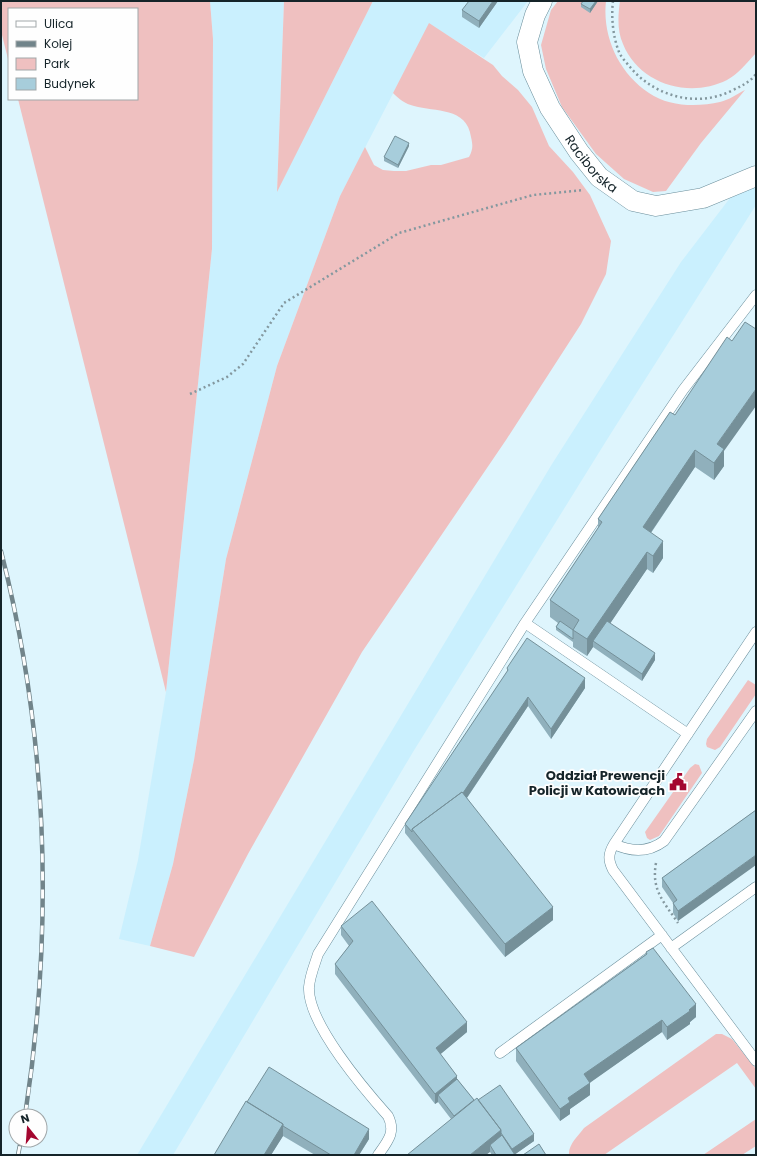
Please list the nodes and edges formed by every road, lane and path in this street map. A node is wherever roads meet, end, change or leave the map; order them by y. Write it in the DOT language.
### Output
graph roads {
  1 [pos="542,1"];
  2 [pos="613,1"];
  3 [pos="756,74"];
  4 [pos="756,176"];
  5 [pos="599,177"];
  6 [pos="756,295"];
  7 [pos="190,394"];
  8 [pos="525,624"];
  9 [pos="756,632"];
  10 [pos="756,711"];
  11 [pos="688,734"];
  12 [pos="614,844"];
  13 [pos="656,862"];
  14 [pos="756,887"];
  15 [pos="662,935"];
  16 [pos="688,936"];
  17 [pos="671,948"];
  18 [pos="500,1053"];
  19 [pos="756,1062"];
  20 [pos="378,1155"];
  1 -- 5 [label="street, Raciborska"];
  2 -- 3 [label="path"];
  4 -- 5 [label="street, Raciborska"];
  5 -- 7 [label="path"];
  6 -- 8 [label="lane"];
  8 -- 11 [label="lane"];
  8 -- 20 [label="lane"];
  9 -- 11 [label="lane"];
  10 -- 12 [label="lane"];
  11 -- 12 [label="lane"];
  12 -- 15 [label="lane"];
  13 -- 16 [label="path"];
  14 -- 16 [label="lane"];
  15 -- 17 [label="lane"];
  15 -- 18 [label="lane"];
  16 -- 17 [label="lane"];
  17 -- 19 [label="lane"];
}
